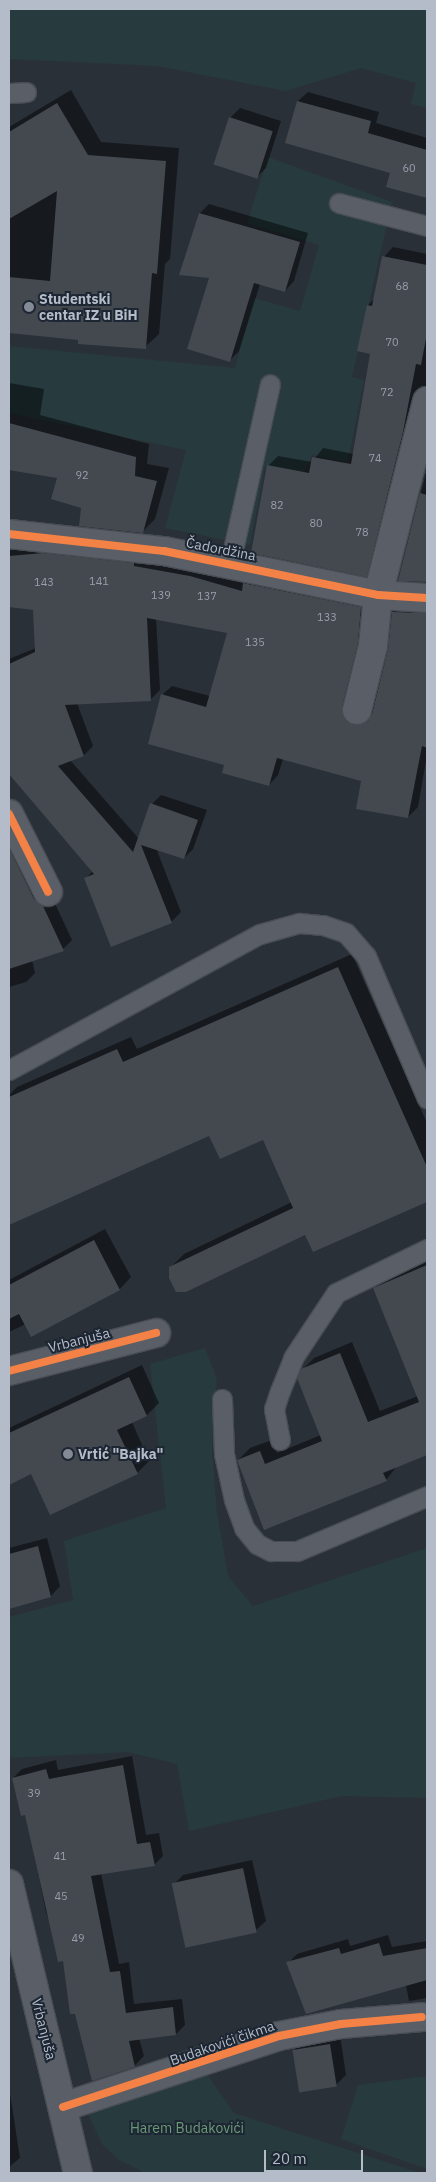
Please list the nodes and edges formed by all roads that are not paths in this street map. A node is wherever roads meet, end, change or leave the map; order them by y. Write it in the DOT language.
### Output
graph roads {
  1 [pos="339,203"];
  2 [pos="427,226"];
  3 [pos="270,384"];
  4 [pos="427,402"];
  5 [pos="9,534"];
  6 [pos="230,563"];
  7 [pos="378,596"];
  8 [pos="427,598"];
  9 [pos="357,710"];
  10 [pos="9,814"];
  11 [pos="48,892"];
  12 [pos="9,1070"];
  13 [pos="427,1098"];
  14 [pos="427,1249"];
  15 [pos="156,1333"];
  16 [pos="9,1371"];
  17 [pos="222,1399"];
  18 [pos="280,1440"];
  19 [pos="427,1496"];
  20 [pos="9,1884"];
  21 [pos="15,1945"];
  22 [pos="422,2017"];
  23 [pos="63,2107"];
  24 [pos="78,2173"];
  1 -- 2 [label="lane"];
  3 -- 6 [label="lane"];
  4 -- 7 [label="street"];
  5 -- 6 [label="street, Čadordžina"];
  6 -- 7 [label="street, Čadordžina"];
  7 -- 8 [label="street, Čadordžina"];
  7 -- 9 [label="street"];
  10 -- 11 [label="street"];
  12 -- 13 [label="lane"];
  14 -- 18 [label="lane"];
  15 -- 16 [label="street, Vrbanjuša"];
  17 -- 19 [label="lane"];
  20 -- 21 [label="street, Vrbanjuša"];
  21 -- 23 [label="street, Vrbanjuša"];
  22 -- 23 [label="street, Budakovići čikma"];
  23 -- 24 [label="street, Vrbanjuša"];
}
